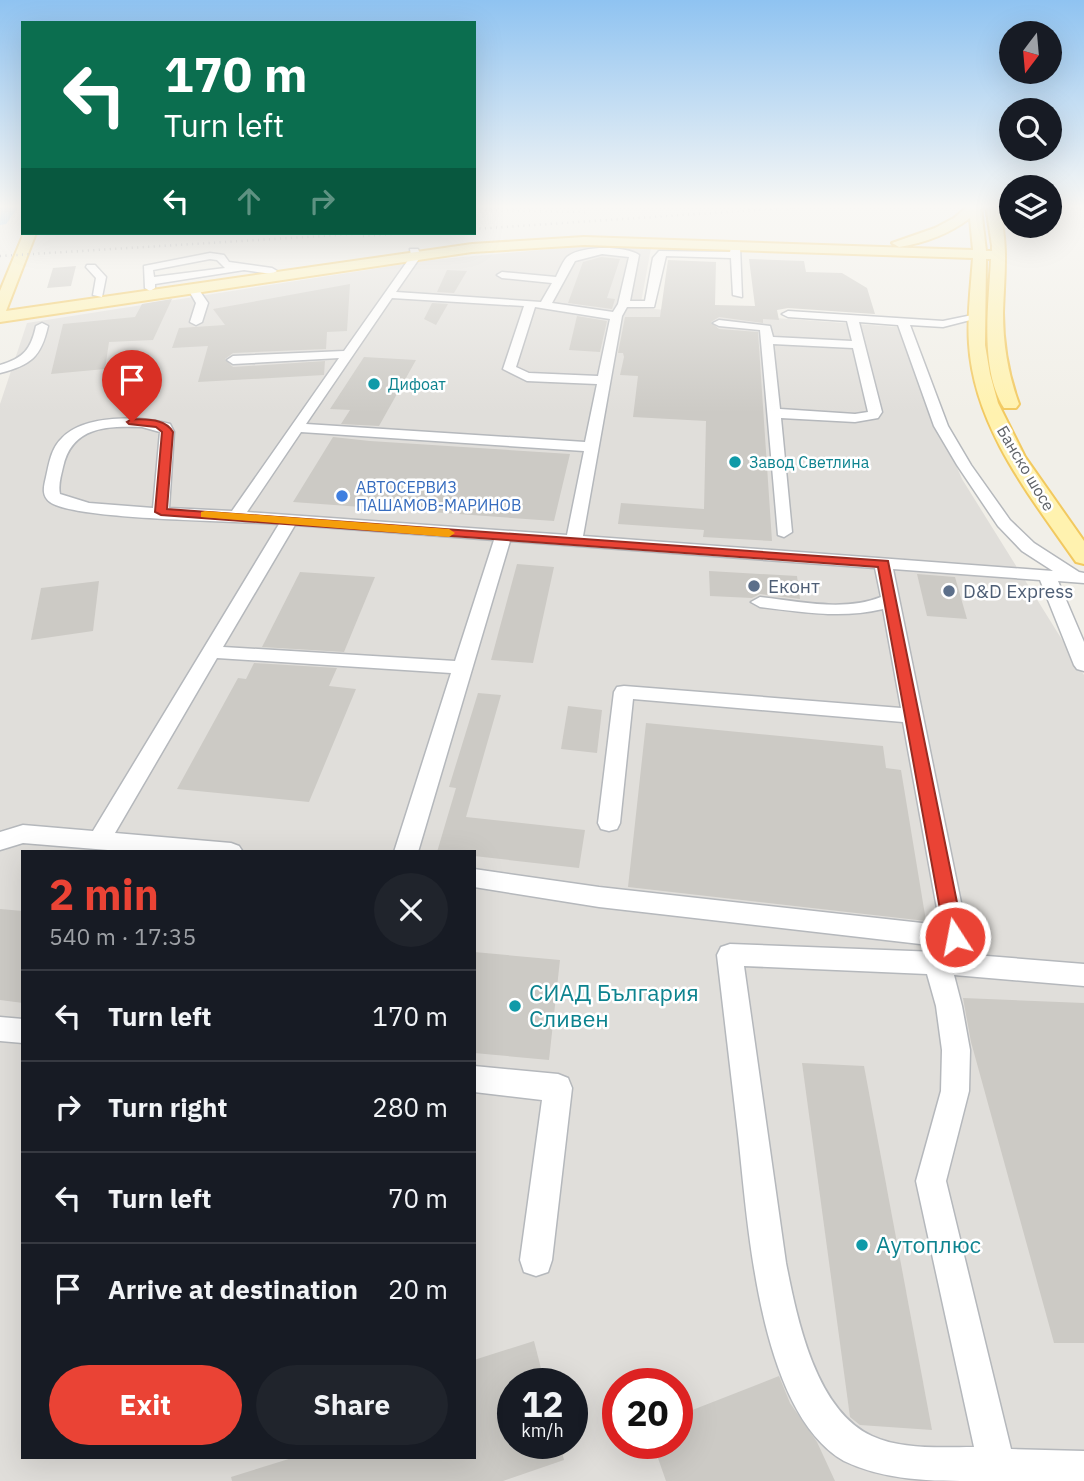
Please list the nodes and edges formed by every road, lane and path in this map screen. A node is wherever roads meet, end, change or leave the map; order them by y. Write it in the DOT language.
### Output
graph roads {
  1 [pos="13,275"];
  2 [pos="99,275"];
  3 [pos="149,275"];
  4 [pos="204,275"];
  5 [pos="236,275"];
  6 [pos="279,275"];
  7 [pos="401,275"];
  8 [pos="503,275"];
  9 [pos="561,275"];
  10 [pos="629,275"];
  11 [pos="654,275"];
  12 [pos="737,275"];
  13 [pos="969,275"];
  14 [pos="976,275"];
  15 [pos="999,275"];
  16 [pos="558,280"];
  17 [pos="976,282"];
  18 [pos="150,285"];
  19 [pos="193,289"];
  20 [pos="99,295"];
  21 [pos="388,295"];
  22 [pos="738,295"];
  23 [pos="530,304"];
  24 [pos="544,307"];
  25 [pos="0,309"];
  26 [pos="620,310"];
  27 [pos="788,314"];
  28 [pos="978,315"];
  29 [pos="0,317"];
  30 [pos="852,318"];
  31 [pos="902,320"];
  32 [pos="196,322"];
  33 [pos="719,323"];
  34 [pos="943,324"];
  35 [pos="42,326"];
  36 [pos="767,340"];
  37 [pos="976,341"];
  38 [pos="859,345"];
  39 [pos="348,354"];
  40 [pos="233,360"];
  41 [pos="0,369"];
  42 [pos="605,380"];
  43 [pos="773,413"];
  44 [pos="298,428"];
  45 [pos="593,447"];
  46 [pos="161,512"];
  47 [pos="236,516"];
  48 [pos="289,521"];
  49 [pos="1084,529"];
  50 [pos="784,532"];
  51 [pos="503,537"];
  52 [pos="574,542"];
  53 [pos="1084,557"];
  54 [pos="883,564"];
  55 [pos="1047,575"];
  56 [pos="1079,578"];
  57 [pos="890,600"];
  58 [pos="760,603"];
  59 [pos="211,652"];
  60 [pos="1084,665"];
  61 [pos="464,668"];
  62 [pos="913,716"];
  63 [pos="609,823"];
  64 [pos="0,841"];
  65 [pos="99,841"];
  66 [pos="207,850"];
  67 [pos="407,850"];
  68 [pos="476,878"];
  69 [pos="937,964"];
  70 [pos="1084,975"];
  71 [pos="0,1029"];
  72 [pos="21,1031"];
  73 [pos="476,1079"];
  74 [pos="536,1260"];
  75 [pos="1084,1470"];
  76 [pos="998,1474"];
  1 -- 25 [label="main road"];
  2 -- 20 [label="street"];
  3 -- 18 [label="street"];
  4 -- 18 [label="street"];
  5 -- 18 [label="main road"];
  6 -- 19 [label="main road"];
  7 -- 21 [label="street"];
  8 -- 16 [label="street"];
  9 -- 16 [label="street"];
  10 -- 26 [label="street"];
  11 -- 26 [label="street"];
  12 -- 22 [label="street"];
  13 -- 17 [label="main road"];
  14 -- 17 [label="main road, Банско шосе"];
  15 -- 49 [label="main road, Банско шосе"];
  16 -- 24 [label="street"];
  17 -- 28 [label="main road, Банско шосе"];
  18 -- 20 [label="main road"];
  19 -- 29 [label="main road"];
  19 -- 32 [label="street"];
  20 -- 25 [label="main road"];
  21 -- 23 [label="street"];
  21 -- 39 [label="street"];
  23 -- 24 [label="street"];
  23 -- 42 [label="street"];
  24 -- 26 [label="street"];
  26 -- 42 [label="street"];
  27 -- 30 [label="street"];
  28 -- 34 [label="street"];
  28 -- 37 [label="main road, Банско шосе"];
  30 -- 31 [label="street"];
  30 -- 38 [label="street"];
  31 -- 34 [label="street"];
  31 -- 56 [label="street"];
  33 -- 36 [label="street"];
  34 -- 37 [label="street"];
  35 -- 41 [label="street"];
  36 -- 38 [label="street"];
  36 -- 43 [label="street"];
  37 -- 53 [label="main road, Банско шосе"];
  38 -- 43 [label="street"];
  39 -- 40 [label="street"];
  39 -- 44 [label="street"];
  42 -- 45 [label="street"];
  43 -- 50 [label="street"];
  44 -- 45 [label="street"];
  44 -- 47 [label="street"];
  45 -- 52 [label="street"];
  46 -- 46 [label="street"];
  46 -- 47 [label="street"];
  47 -- 48 [label="street"];
  48 -- 51 [label="street"];
  48 -- 59 [label="street"];
  51 -- 52 [label="street"];
  51 -- 61 [label="street"];
  52 -- 54 [label="street"];
  54 -- 55 [label="street"];
  54 -- 57 [label="street"];
  55 -- 56 [label="street"];
  55 -- 60 [label="street"];
  57 -- 58 [label="street"];
  57 -- 62 [label="street"];
  59 -- 61 [label="street"];
  59 -- 65 [label="street"];
  61 -- 67 [label="street"];
  62 -- 63 [label="street"];
  62 -- 68 [label="street"];
  64 -- 65 [label="street"];
  65 -- 66 [label="street"];
  69 -- 70 [label="street"];
  69 -- 76 [label="street"];
  69 -- 76 [label="street"];
  71 -- 72 [label="street"];
  73 -- 74 [label="street"];
  75 -- 76 [label="street"];
}
